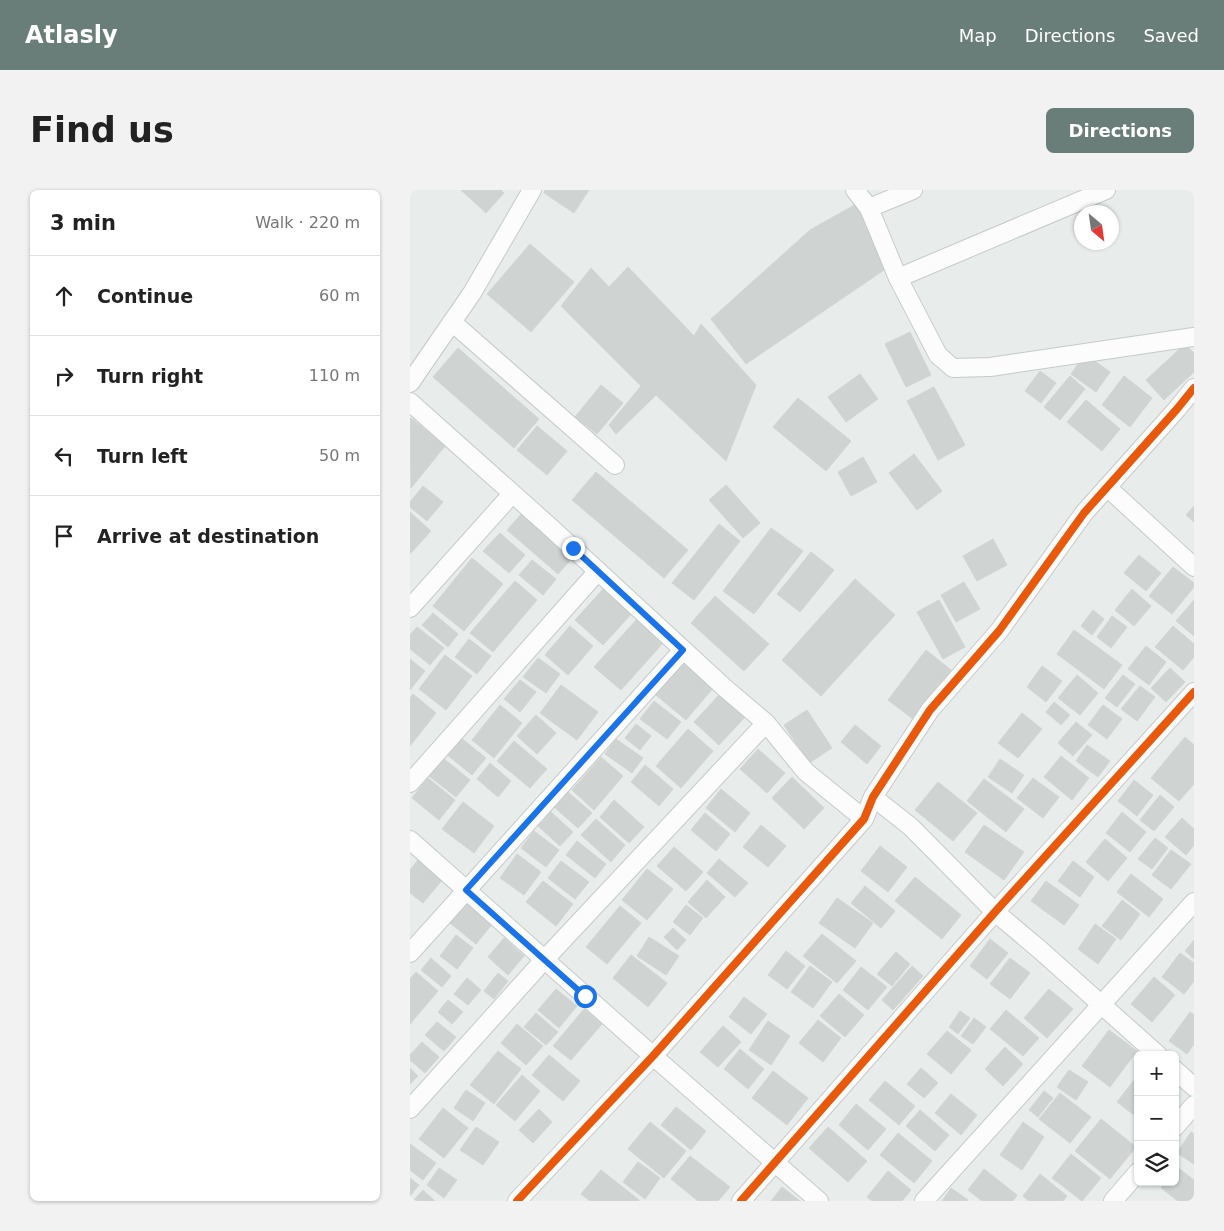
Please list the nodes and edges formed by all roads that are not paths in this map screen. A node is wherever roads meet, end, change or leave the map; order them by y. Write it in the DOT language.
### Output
graph roads {
  1 [pos="532,190"];
  2 [pos="855,190"];
  3 [pos="913,190"];
  4 [pos="1106,190"];
  5 [pos="869,208"];
  6 [pos="898,278"];
  7 [pos="452,322"];
  8 [pos="1194,337"];
  9 [pos="410,383"];
  10 [pos="1194,388"];
  11 [pos="410,402"];
  12 [pos="615,465"];
  13 [pos="1107,487"];
  14 [pos="512,494"];
  15 [pos="1194,567"];
  16 [pos="598,571"];
  17 [pos="410,608"];
  18 [pos="683,650"];
  19 [pos="1194,692"];
  20 [pos="766,723"];
  21 [pos="410,783"];
  22 [pos="873,797"];
  23 [pos="864,819"];
  24 [pos="410,840"];
  25 [pos="466,890"];
  26 [pos="1194,902"];
  27 [pos="995,912"];
  28 [pos="410,953"];
  29 [pos="544,960"];
  30 [pos="1102,1005"];
  31 [pos="1154,1051"];
  32 [pos="652,1056"];
  33 [pos="1179,1074"];
  34 [pos="1194,1087"];
  35 [pos="1194,1105"];
  36 [pos="410,1109"];
  37 [pos="1179,1122"];
  38 [pos="775,1162"];
  39 [pos="1134,1177"];
  40 [pos="517,1201"];
  41 [pos="741,1201"];
  42 [pos="819,1201"];
  43 [pos="924,1201"];
  44 [pos="1113,1201"];
  1 -- 7 [label="street"];
  2 -- 5 [label="street"];
  3 -- 5 [label="street"];
  4 -- 6 [label="street"];
  5 -- 6 [label="street"];
  6 -- 8 [label="street"];
  7 -- 9 [label="street"];
  7 -- 12 [label="street"];
  10 -- 13 [label="street"];
  11 -- 14 [label="street"];
  13 -- 15 [label="street"];
  13 -- 22 [label="street"];
  14 -- 16 [label="street"];
  14 -- 17 [label="street"];
  16 -- 18 [label="street"];
  16 -- 21 [label="street"];
  18 -- 20 [label="street"];
  18 -- 25 [label="street"];
  19 -- 27 [label="street"];
  20 -- 23 [label="street"];
  20 -- 29 [label="street"];
  22 -- 23 [label="street"];
  22 -- 27 [label="street"];
  23 -- 32 [label="street"];
  24 -- 25 [label="street"];
  25 -- 28 [label="street"];
  25 -- 29 [label="street"];
  26 -- 30 [label="street"];
  27 -- 30 [label="street"];
  27 -- 38 [label="street"];
  29 -- 32 [label="street"];
  29 -- 36 [label="street"];
  30 -- 31 [label="street"];
  30 -- 43 [label="street"];
  32 -- 38 [label="street"];
  32 -- 40 [label="street"];
  33 -- 34 [label="street"];
  35 -- 37 [label="street"];
  38 -- 41 [label="street"];
  38 -- 42 [label="street"];
  39 -- 44 [label="street"];
}
